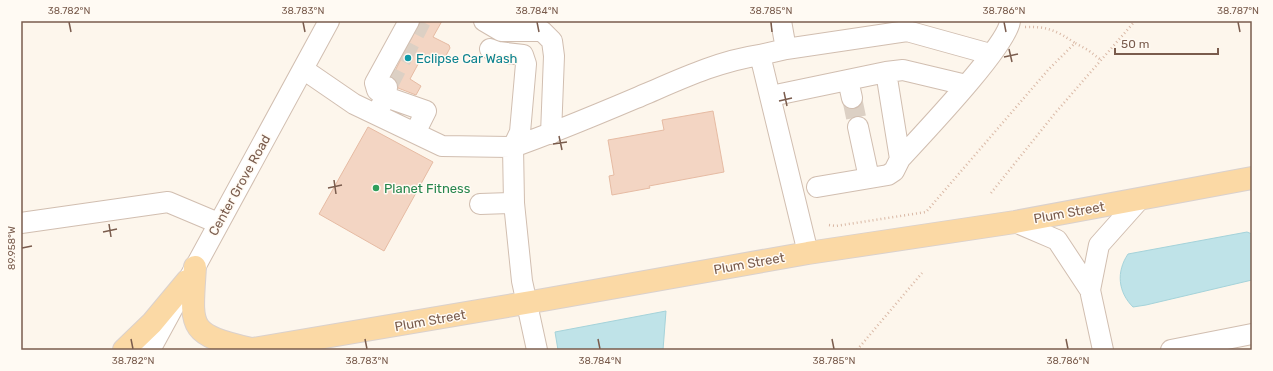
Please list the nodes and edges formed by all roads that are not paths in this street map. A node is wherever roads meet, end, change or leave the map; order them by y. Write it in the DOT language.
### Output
graph roads {
  1 [pos="329,21"];
  2 [pos="408,21"];
  3 [pos="484,21"];
  4 [pos="781,21"];
  5 [pos="1010,25"];
  6 [pos="490,49"];
  7 [pos="786,49"];
  8 [pos="990,54"];
  9 [pos="760,56"];
  10 [pos="303,69"];
  11 [pos="886,72"];
  12 [pos="966,85"];
  13 [pos="386,92"];
  14 [pos="771,96"];
  15 [pos="376,114"];
  16 [pos="858,127"];
  17 [pos="415,133"];
  18 [pos="551,134"];
  19 [pos="513,147"];
  20 [pos="900,159"];
  21 [pos="869,178"];
  22 [pos="1252,178"];
  23 [pos="817,187"];
  24 [pos="1140,200"];
  25 [pos="514,203"];
  26 [pos="480,204"];
  27 [pos="1015,222"];
  28 [pos="21,223"];
  29 [pos="218,223"];
  30 [pos="808,253"];
  31 [pos="191,274"];
  32 [pos="1090,290"];
  33 [pos="526,303"];
  34 [pos="1252,334"];
  35 [pos="302,345"];
  36 [pos="1177,349"];
  37 [pos="124,350"];
  38 [pos="150,350"];
  39 [pos="249,350"];
  40 [pos="537,350"];
  41 [pos="1104,350"];
  1 -- 10 [label="street, Center Grove Road"];
  2 -- 13 [label="street"];
  3 -- 18 [label="street"];
  4 -- 7 [label="street"];
  5 -- 8 [label="street"];
  6 -- 19 [label="street"];
  7 -- 8 [label="street"];
  7 -- 9 [label="street"];
  8 -- 12 [label="street"];
  9 -- 14 [label="street"];
  9 -- 18 [label="street"];
  10 -- 15 [label="street"];
  10 -- 29 [label="street, Center Grove Road"];
  11 -- 12 [label="street"];
  11 -- 14 [label="street"];
  11 -- 20 [label="street"];
  12 -- 20 [label="street"];
  13 -- 15 [label="street"];
  13 -- 17 [label="street"];
  14 -- 30 [label="street"];
  15 -- 17 [label="street"];
  16 -- 21 [label="street"];
  17 -- 19 [label="street"];
  18 -- 19 [label="street"];
  19 -- 25 [label="street"];
  20 -- 21 [label="street"];
  21 -- 23 [label="street"];
  22 -- 24 [label="main road, Plum Street"];
  24 -- 27 [label="main road, Plum Street"];
  24 -- 32 [label="street"];
  25 -- 26 [label="street"];
  25 -- 33 [label="street"];
  27 -- 30 [label="main road, Plum Street"];
  27 -- 32 [label="street"];
  28 -- 29 [label="street"];
  29 -- 31 [label="street, Center Grove Road"];
  30 -- 33 [label="main road, Plum Street"];
  31 -- 37 [label="main road"];
  31 -- 38 [label="street, Center Grove Road"];
  31 -- 39 [label="main road"];
  32 -- 41 [label="street"];
  33 -- 35 [label="main road, Plum Street"];
  33 -- 40 [label="street"];
  34 -- 36 [label="street"];
  35 -- 39 [label="main road, Plum Street"];
}
